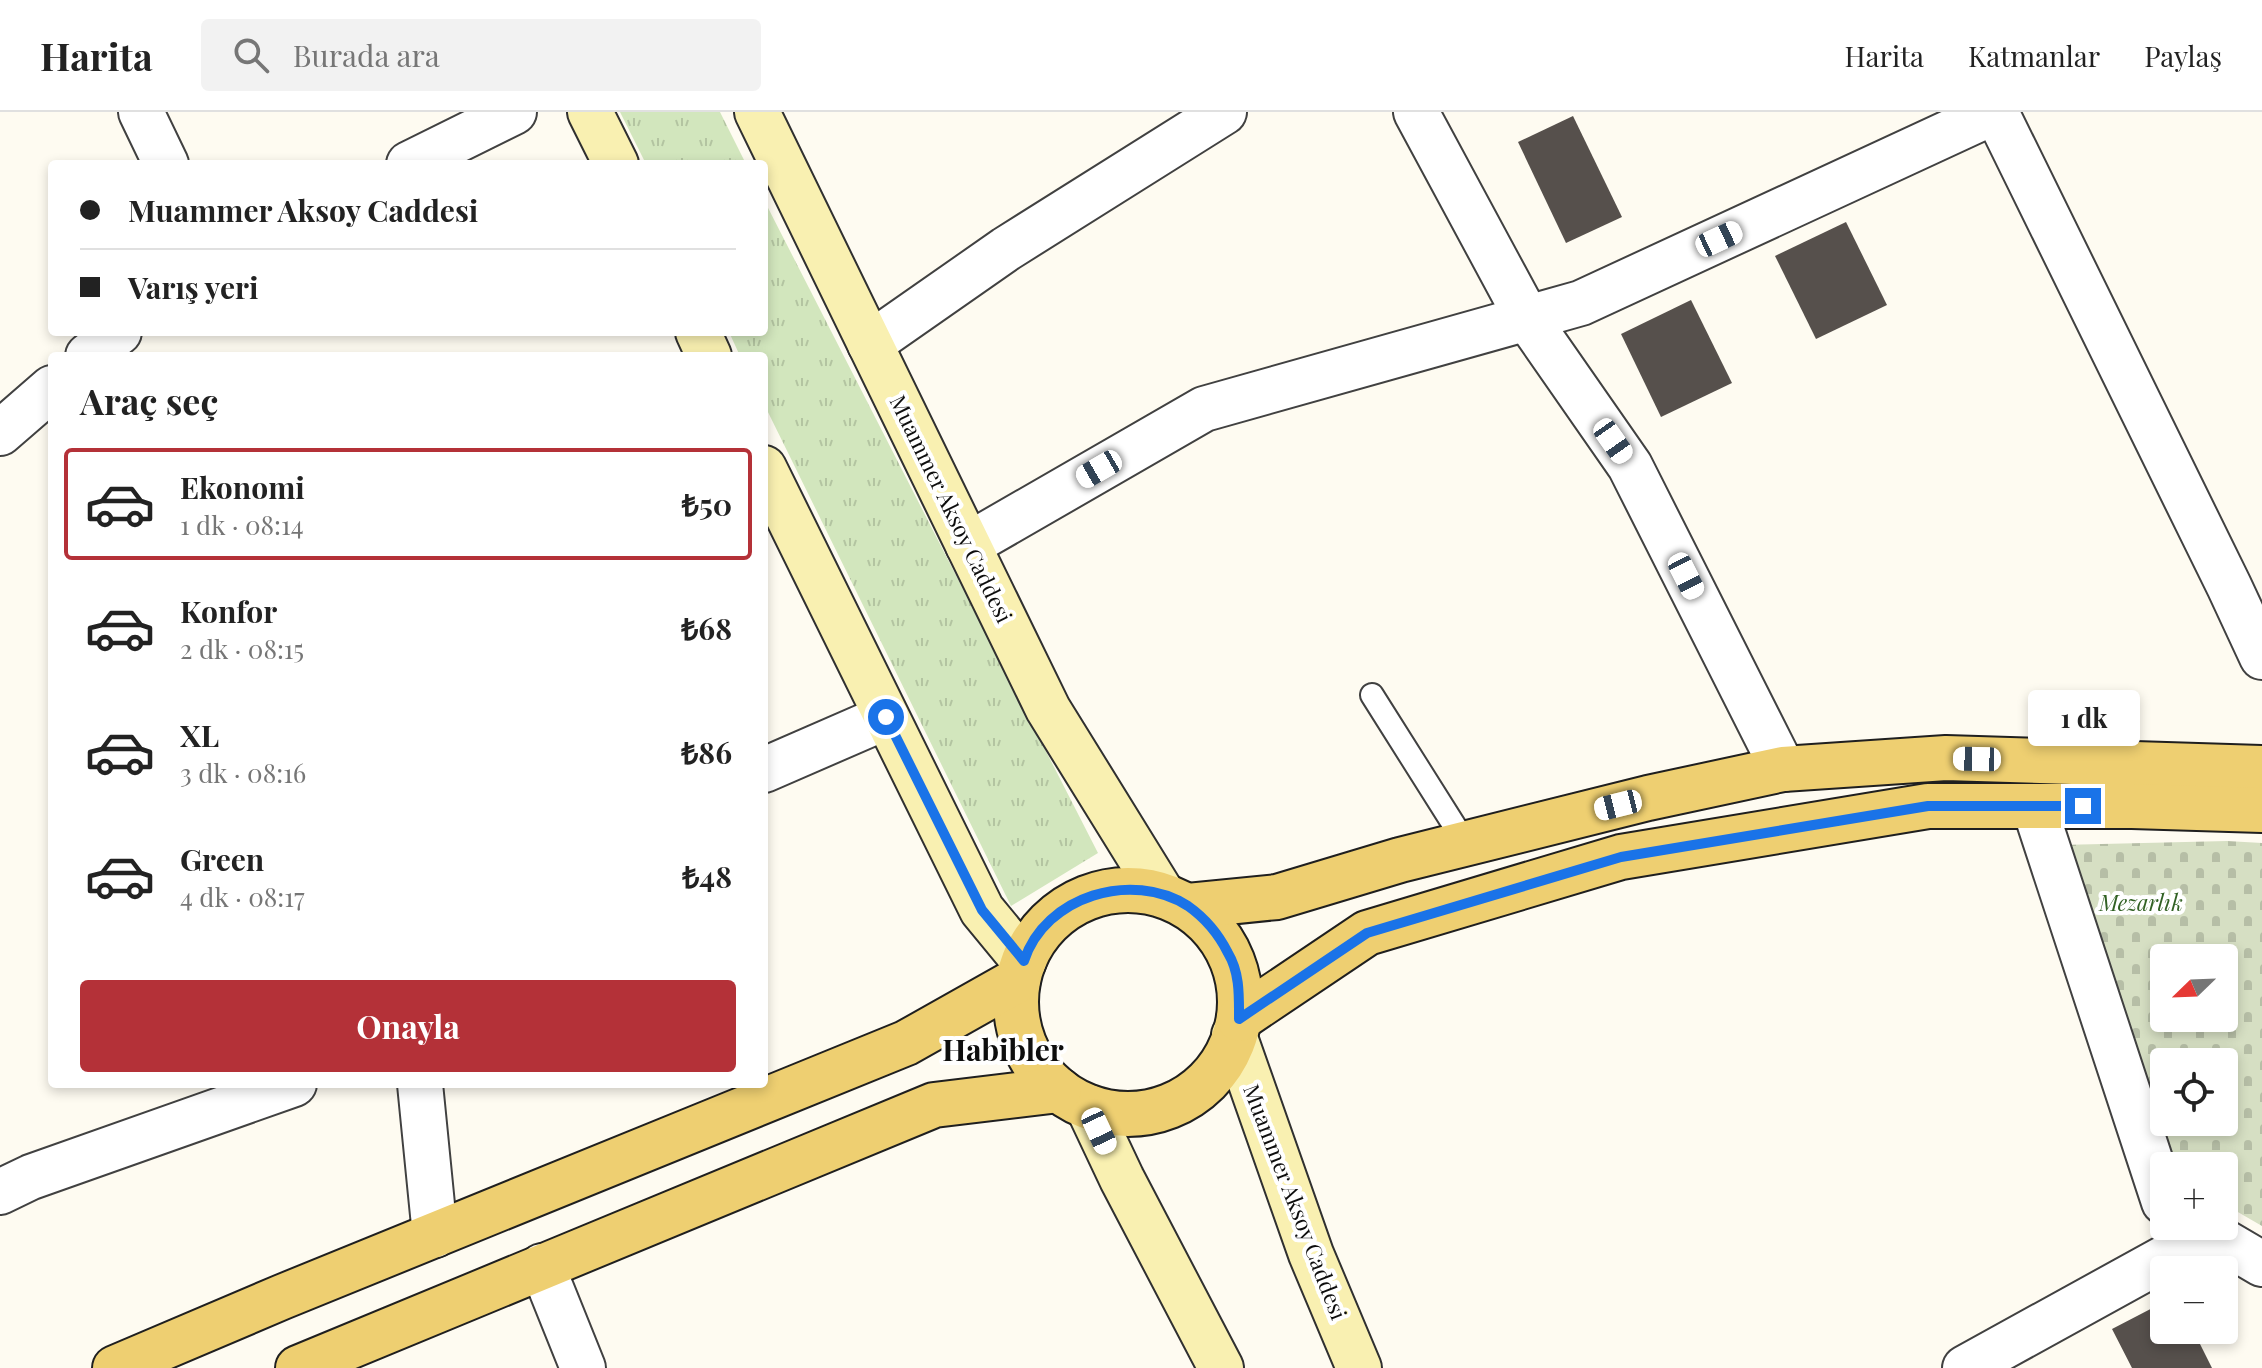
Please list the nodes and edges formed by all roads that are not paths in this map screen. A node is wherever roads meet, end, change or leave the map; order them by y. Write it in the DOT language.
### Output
graph roads {
  1 [pos="141,112"];
  2 [pos="514,112"];
  3 [pos="590,112"];
  4 [pos="757,112"];
  5 [pos="1224,112"];
  6 [pos="1416,112"];
  7 [pos="1995,112"];
  8 [pos="164,160"];
  9 [pos="417,160"];
  10 [pos="614,160"];
  11 [pos="1527,318"];
  12 [pos="870,344"];
  13 [pos="48,391"];
  14 [pos="0,433"];
  15 [pos="768,476"];
  16 [pos="968,545"];
  17 [pos="2262,657"];
  18 [pos="1372,695"];
  19 [pos="886,717"];
  20 [pos="768,768"];
  21 [pos="2262,768"];
  22 [pos="1783,769"];
  23 [pos="2034,806"];
  24 [pos="2262,810"];
  25 [pos="1466,844"];
  26 [pos="1176,901"];
  27 [pos="1021,970"];
  28 [pos="1237,1027"];
  29 [pos="283,1088"];
  30 [pos="420,1088"];
  31 [pos="1073,1098"];
  32 [pos="2150,1159"];
  33 [pos="0,1192"];
  34 [pos="435,1235"];
  35 [pos="2173,1240"];
  36 [pos="2221,1240"];
  37 [pos="2262,1264"];
  38 [pos="542,1266"];
  39 [pos="115,1368"];
  40 [pos="298,1368"];
  41 [pos="583,1368"];
  42 [pos="1221,1368"];
  43 [pos="1359,1368"];
  44 [pos="1965,1368"];
  1 -- 8 [label="street"];
  2 -- 9 [label="street"];
  3 -- 10 [label="main road"];
  4 -- 12 [label="main road, Muammer Aksoy Caddesi"];
  5 -- 12 [label="street"];
  6 -- 11 [label="street"];
  7 -- 11 [label="street"];
  7 -- 17 [label="street"];
  11 -- 16 [label="street"];
  11 -- 22 [label="street"];
  12 -- 16 [label="main road, Muammer Aksoy Caddesi"];
  13 -- 14 [label="street"];
  15 -- 19 [label="main road"];
  16 -- 26 [label="main road, Muammer Aksoy Caddesi"];
  18 -- 25 [label="lane"];
  19 -- 20 [label="street"];
  19 -- 27 [label="main road"];
  21 -- 22 [label="main road"];
  22 -- 25 [label="main road"];
  23 -- 24 [label="main road"];
  23 -- 28 [label="main road"];
  23 -- 32 [label="street"];
  25 -- 26 [label="main road"];
  26 -- 27 [label="main road"];
  26 -- 28 [label="main road"];
  27 -- 31 [label="main road"];
  27 -- 34 [label="main road"];
  28 -- 31 [label="main road"];
  28 -- 43 [label="main road, Muammer Aksoy Caddesi"];
  29 -- 33 [label="street"];
  30 -- 34 [label="street"];
  31 -- 38 [label="main road"];
  31 -- 42 [label="main road"];
  34 -- 39 [label="main road"];
  35 -- 44 [label="street"];
  36 -- 37 [label="street"];
  38 -- 40 [label="main road"];
  38 -- 41 [label="street"];
}
